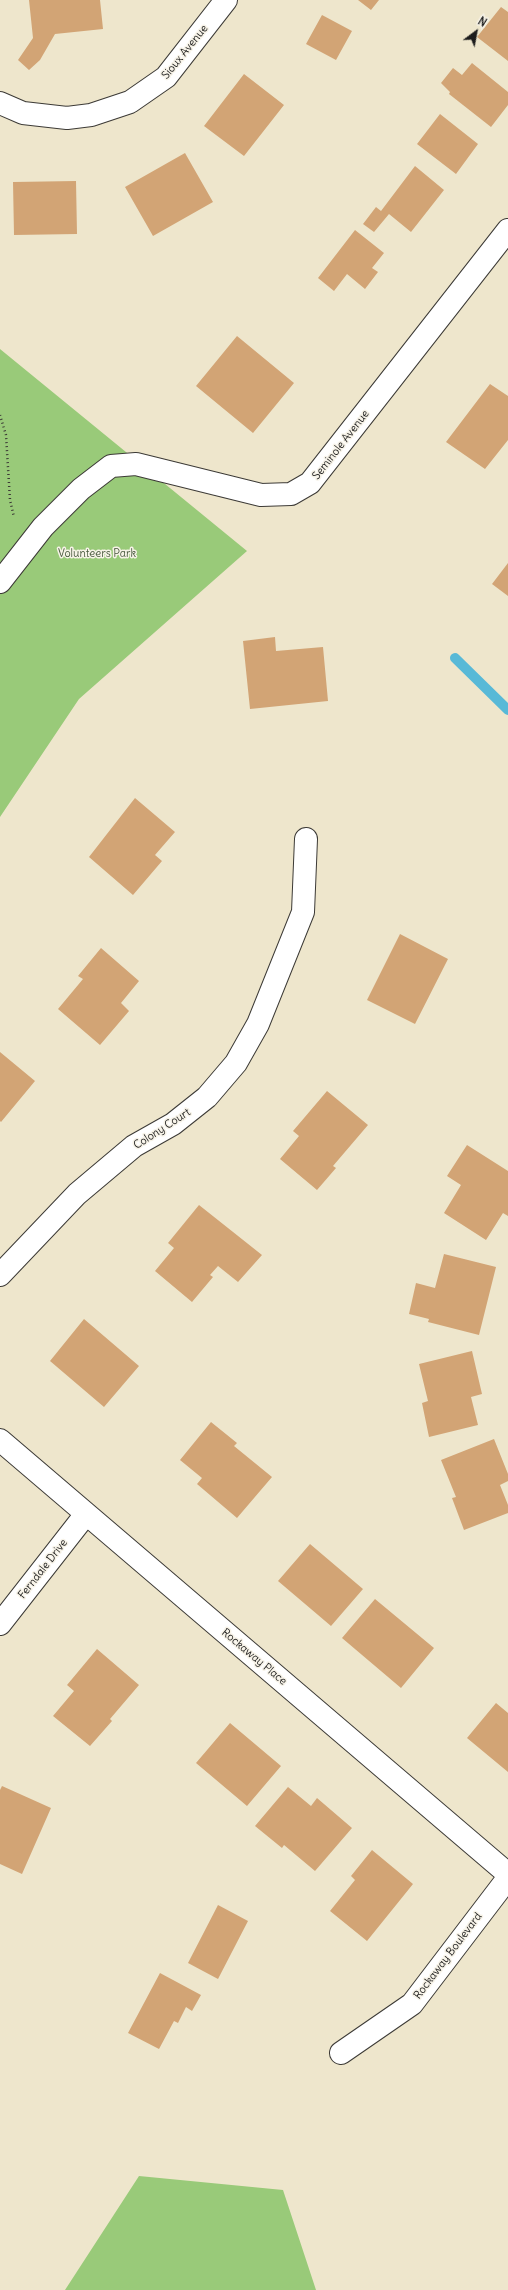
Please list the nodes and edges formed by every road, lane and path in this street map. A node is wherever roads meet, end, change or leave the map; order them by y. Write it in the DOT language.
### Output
graph roads {
  1 [pos="226,0"];
  2 [pos="0,103"];
  3 [pos="508,230"];
  4 [pos="0,415"];
  5 [pos="23,553"];
  6 [pos="0,582"];
  7 [pos="306,839"];
  8 [pos="0,1275"];
  9 [pos="0,1440"];
  10 [pos="86,1514"];
  11 [pos="0,1624"];
  12 [pos="508,1874"];
  13 [pos="508,1878"];
  14 [pos="341,2053"];
  1 -- 2 [label="street, Sioux Avenue"];
  3 -- 5 [label="street, Seminole Avenue"];
  4 -- 5 [label="path"];
  5 -- 6 [label="street, Seminole Avenue"];
  7 -- 8 [label="street, Colony Court"];
  9 -- 10 [label="street, Rockaway Place"];
  10 -- 11 [label="street, Ferndale Drive"];
  10 -- 12 [label="street, Rockaway Place"];
  13 -- 14 [label="street, Rockaway Boulevard"];
}
